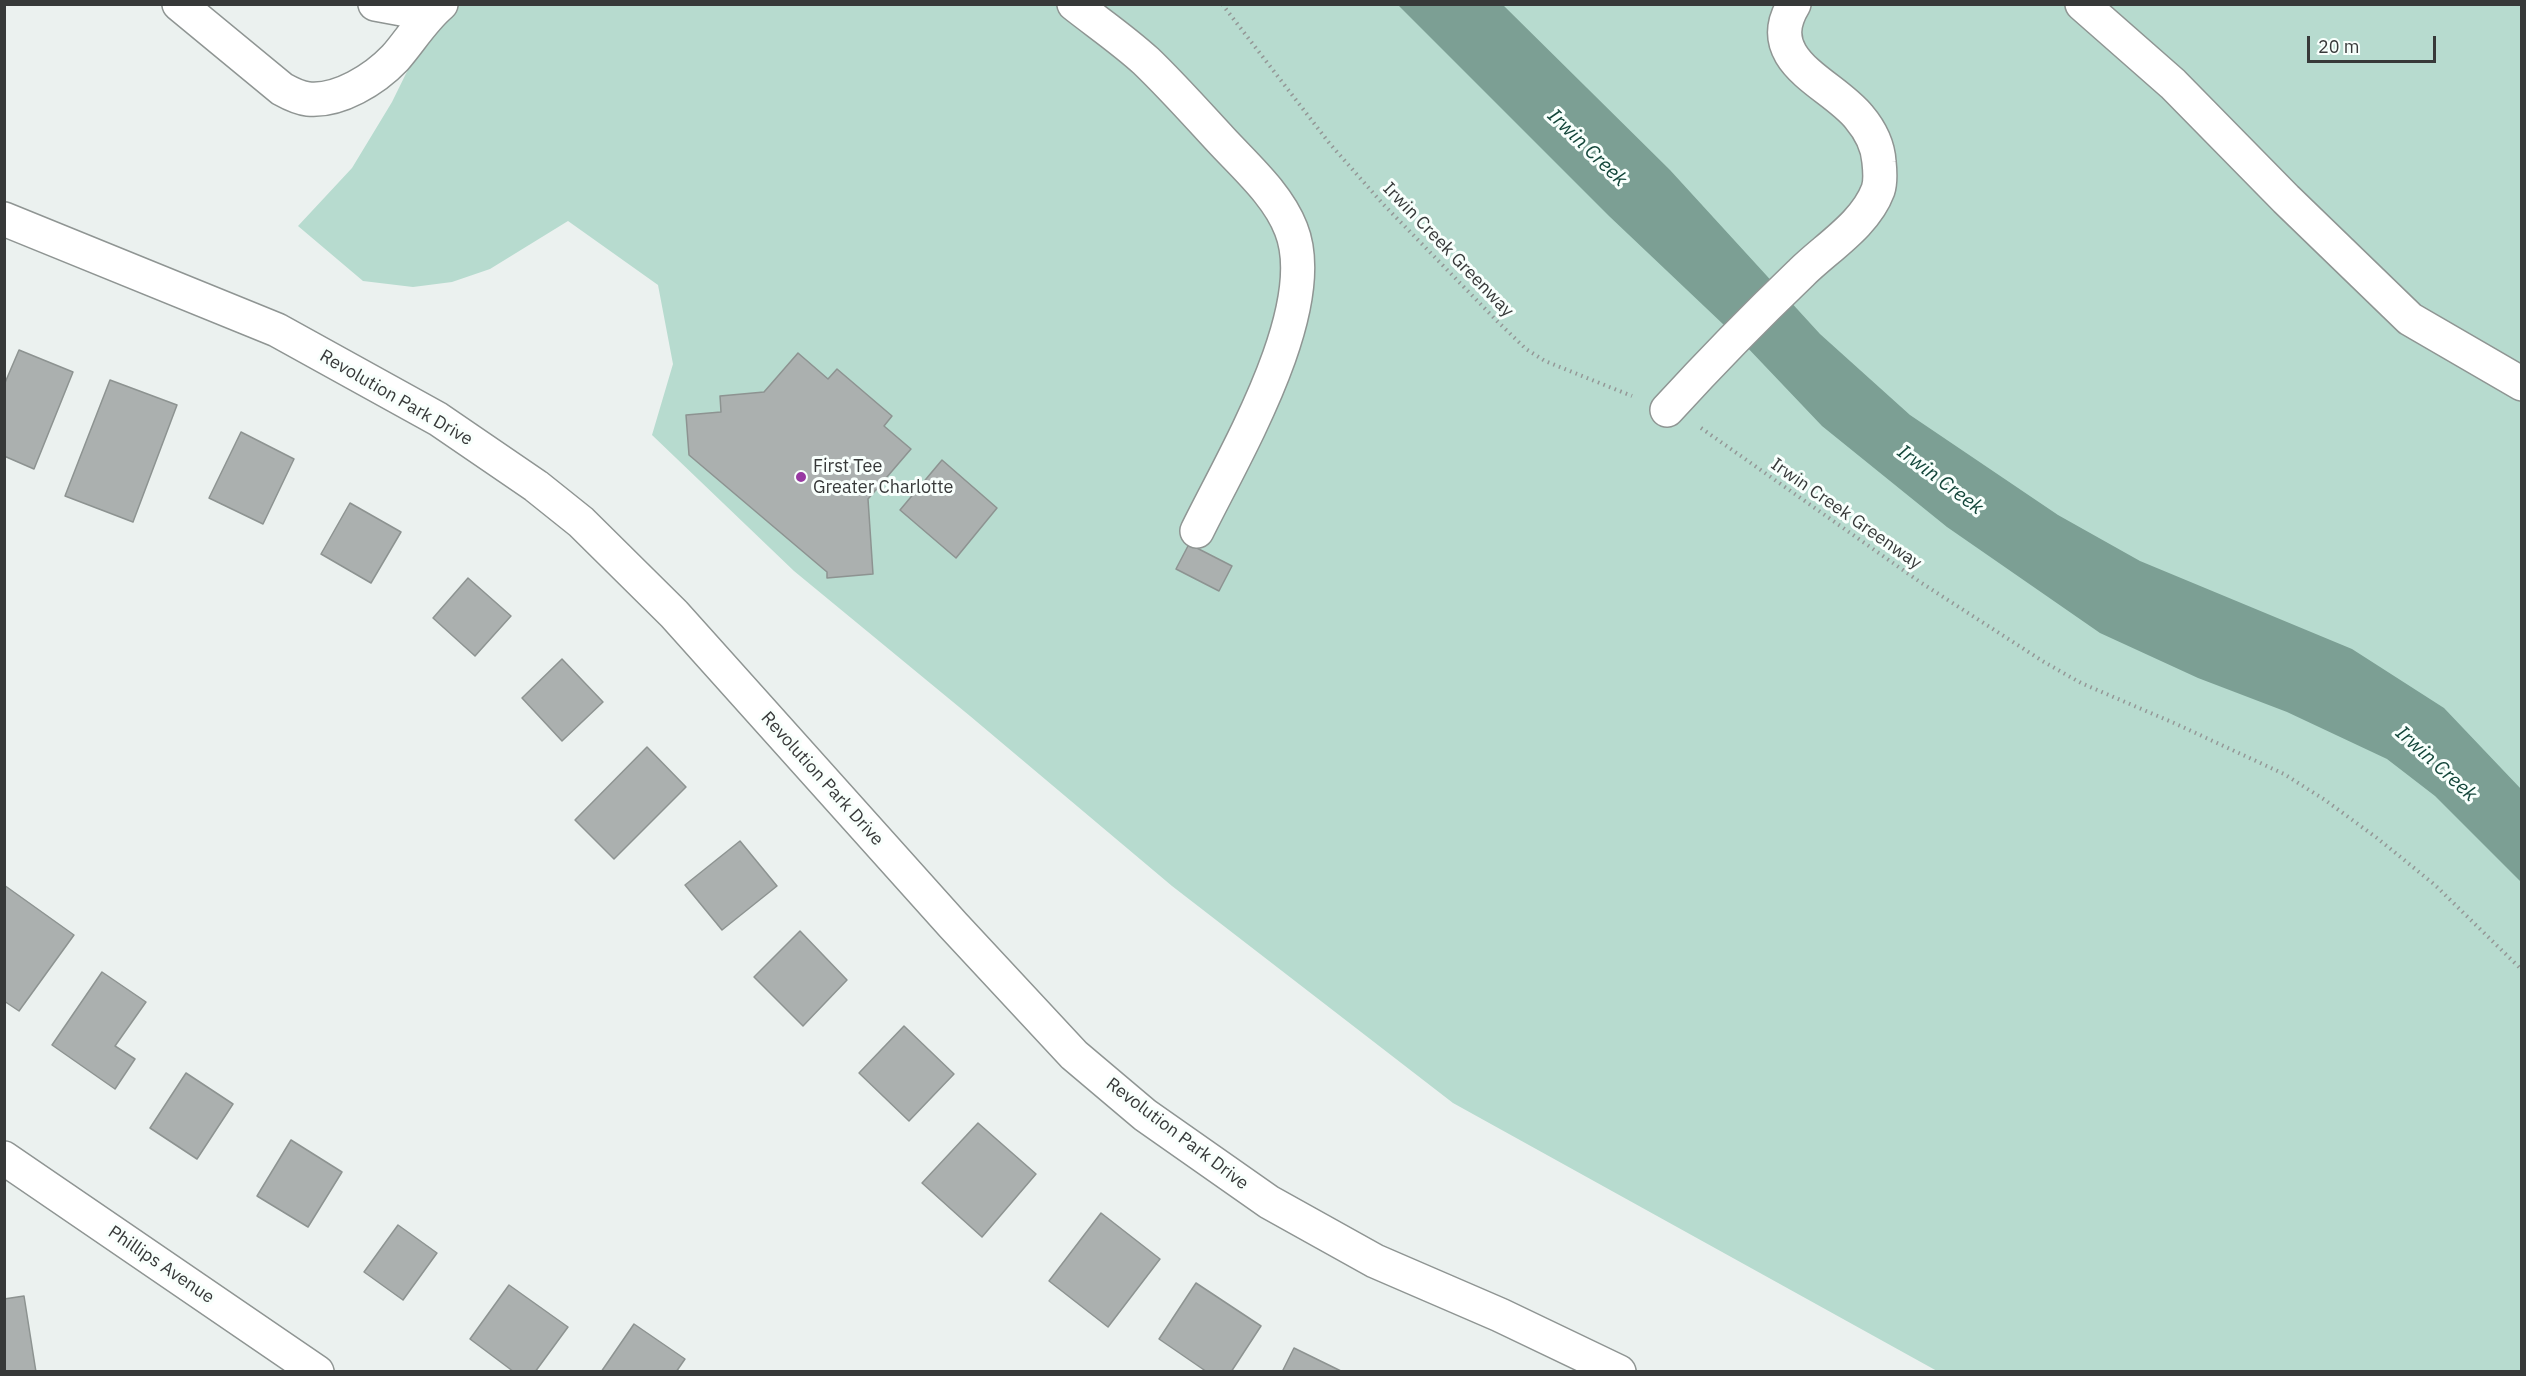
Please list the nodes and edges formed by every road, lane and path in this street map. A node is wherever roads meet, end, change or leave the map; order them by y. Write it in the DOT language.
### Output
graph roads {
  1 [pos="179,4"];
  2 [pos="441,4"];
  3 [pos="1074,4"];
  4 [pos="1222,4"];
  5 [pos="1794,4"];
  6 [pos="2082,4"];
  7 [pos="4,219"];
  8 [pos="2522,384"];
  9 [pos="1667,410"];
  10 [pos="1197,531"];
  11 [pos="2522,970"];
  12 [pos="4,1158"];
  13 [pos="317,1371"];
  14 [pos="1619,1371"];
  1 -- 2 [label="street"];
  3 -- 10 [label="street"];
  4 -- 9 [label="path, Irwin Creek Greenway"];
  5 -- 9 [label="street"];
  6 -- 8 [label="street"];
  7 -- 14 [label="street, Revolution Park Drive"];
  9 -- 11 [label="path, Irwin Creek Greenway"];
  12 -- 13 [label="street, Phillips Avenue"];
}
